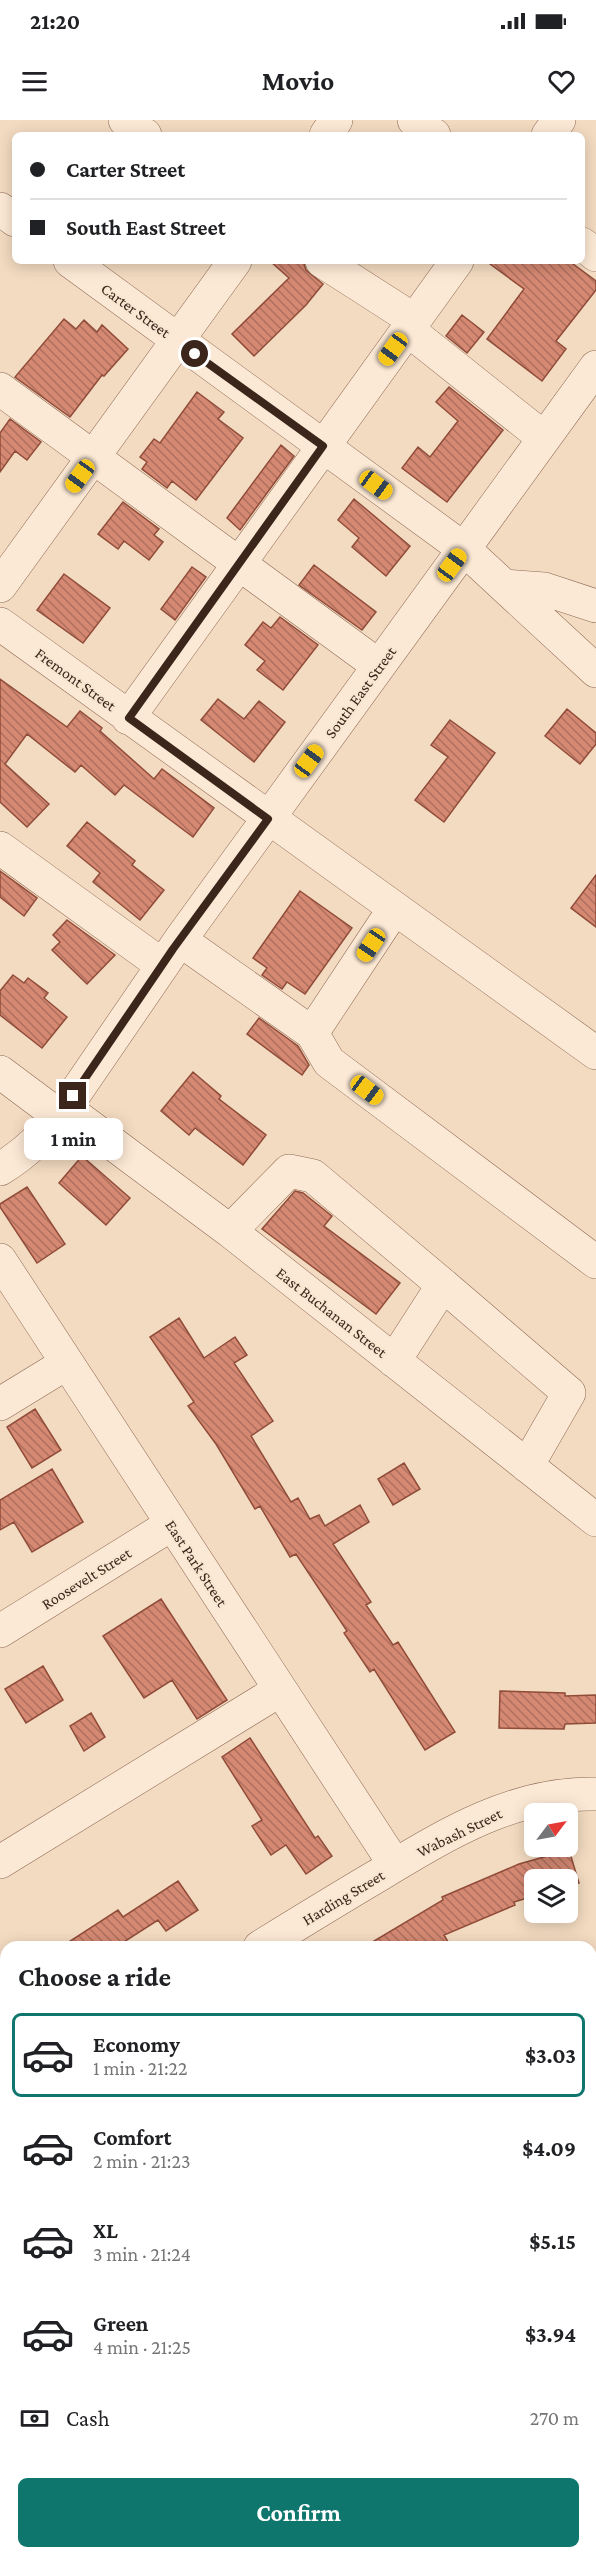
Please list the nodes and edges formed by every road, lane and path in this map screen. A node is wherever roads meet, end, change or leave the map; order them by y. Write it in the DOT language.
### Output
graph roads {
  1 [pos="124,120"];
  2 [pos="414,120"];
  3 [pos="141,132"];
  4 [pos="430,132"];
  5 [pos="74,264"];
  6 [pos="233,264"];
  7 [pos="326,264"];
  8 [pos="455,264"];
  9 [pos="410,325"];
  10 [pos="177,340"];
  11 [pos="596,367"];
  12 [pos="0,389"];
  13 [pos="544,438"];
  14 [pos="323,446"];
  15 [pos="93,457"];
  16 [pos="464,549"];
  17 [pos="238,564"];
  18 [pos="0,586"];
  19 [pos="505,586"];
  20 [pos="596,606"];
  21 [pos="0,624"];
  22 [pos="379,666"];
  23 [pos="596,670"];
  24 [pos="129,718"];
  25 [pos="268,819"];
  26 [pos="0,848"];
  27 [pos="394,909"];
  28 [pos="171,952"];
  29 [pos="312,1033"];
  30 [pos="596,1053"];
  31 [pos="0,1072"];
  32 [pos="62,1112"];
  33 [pos="0,1169"];
  34 [pos="230,1231"];
  35 [pos="0,1260"];
  36 [pos="596,1262"];
  37 [pos="443,1285"];
  38 [pos="394,1361"];
  39 [pos="67,1363"];
  40 [pos="0,1404"];
  41 [pos="526,1466"];
  42 [pos="596,1520"];
  43 [pos="172,1524"];
  44 [pos="0,1631"];
  45 [pos="280,1690"];
  46 [pos="596,1794"];
  47 [pos="0,1862"];
  48 [pos="395,1865"];
  49 [pos="270,1941"];
  1 -- 3 [label="street"];
  2 -- 4 [label="street"];
  5 -- 10 [label="street, Carter Street"];
  6 -- 10 [label="street"];
  7 -- 9 [label="street"];
  8 -- 9 [label="street"];
  9 -- 13 [label="street"];
  9 -- 14 [label="street"];
  10 -- 14 [label="street, Carter Street"];
  10 -- 15 [label="street"];
  11 -- 13 [label="street, South East Street"];
  12 -- 15 [label="street"];
  13 -- 16 [label="street, South East Street"];
  14 -- 16 [label="street, Carter Street"];
  14 -- 17 [label="street"];
  15 -- 17 [label="street"];
  15 -- 18 [label="street"];
  16 -- 19 [label="street, Carter Street"];
  16 -- 22 [label="street, South East Street"];
  17 -- 22 [label="street"];
  17 -- 24 [label="street"];
  19 -- 20 [label="street"];
  19 -- 23 [label="street, Carter Street"];
  21 -- 24 [label="street, Fremont Street"];
  22 -- 25 [label="street, South East Street"];
  24 -- 25 [label="street, Fremont Street"];
  25 -- 27 [label="street, Fremont Street"];
  25 -- 28 [label="street, South East Street"];
  26 -- 28 [label="street"];
  27 -- 29 [label="street"];
  27 -- 30 [label="street, Fremont Street"];
  28 -- 29 [label="street"];
  28 -- 32 [label="street, South East Street"];
  29 -- 36 [label="street"];
  31 -- 32 [label="street, East Buchanan Street"];
  32 -- 33 [label="street, South East Street"];
  32 -- 34 [label="street, East Buchanan Street"];
  34 -- 37 [label="street"];
  34 -- 38 [label="street, East Buchanan Street"];
  35 -- 39 [label="street, East Park Street"];
  37 -- 38 [label="street"];
  37 -- 41 [label="street"];
  38 -- 41 [label="street, East Buchanan Street"];
  39 -- 40 [label="street"];
  39 -- 43 [label="street, East Park Street"];
  41 -- 42 [label="street, East Buchanan Street"];
  43 -- 44 [label="street, Roosevelt Street"];
  43 -- 45 [label="street, East Park Street"];
  45 -- 47 [label="street"];
  45 -- 48 [label="street, East Park Street"];
  46 -- 48 [label="street, Wabash Street"];
  48 -- 49 [label="street, Harding Street"];
}
